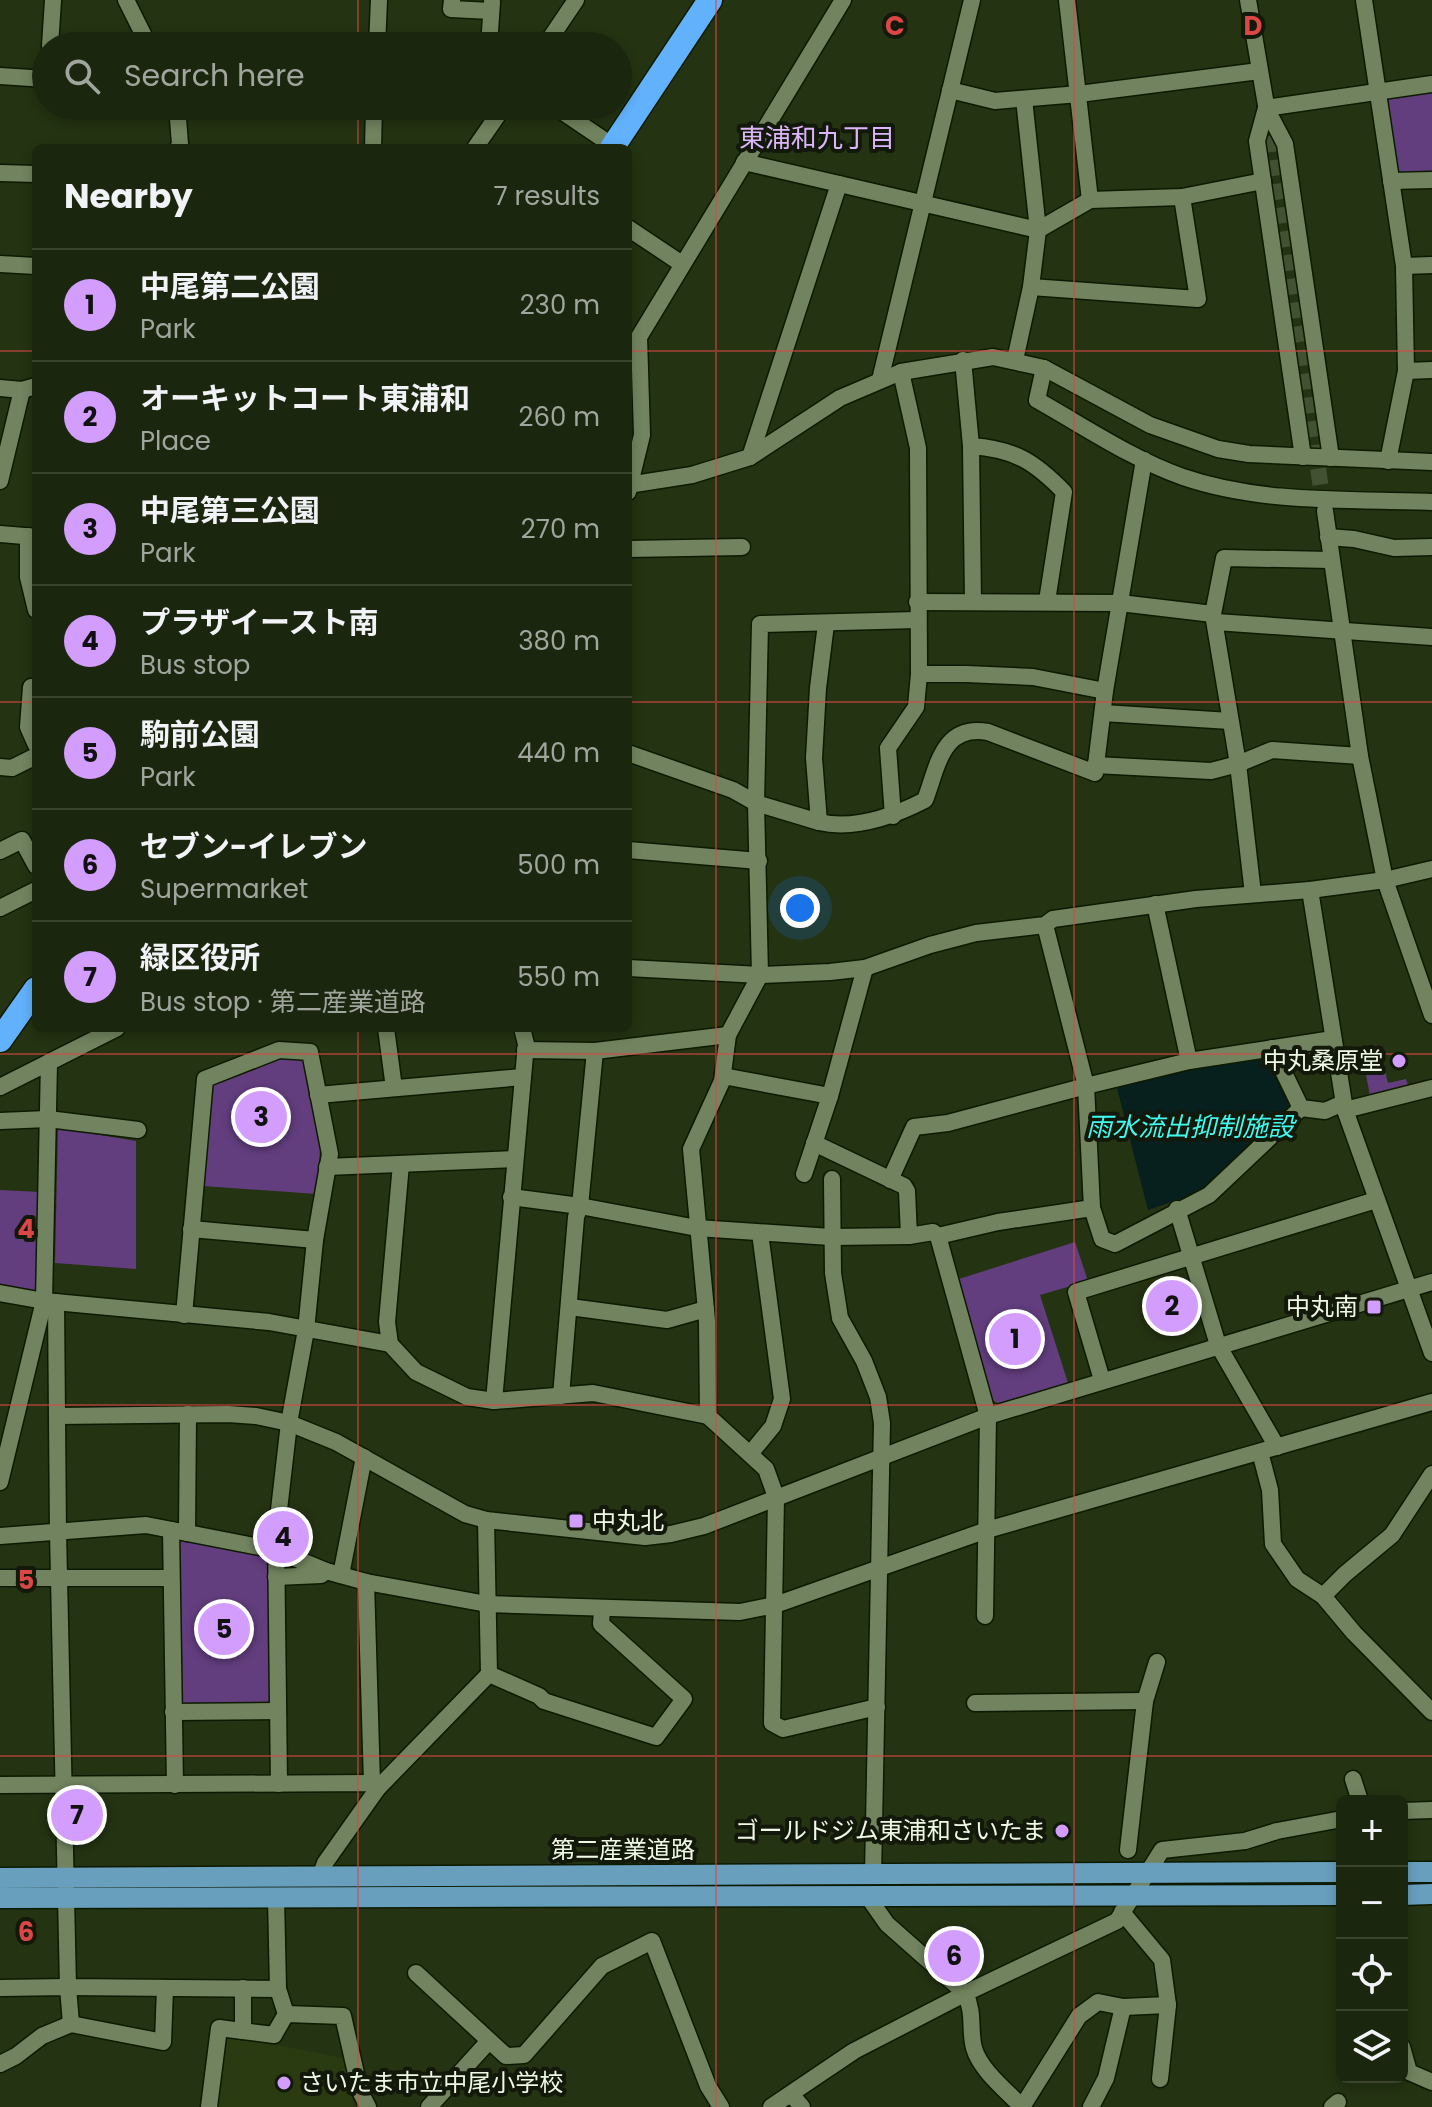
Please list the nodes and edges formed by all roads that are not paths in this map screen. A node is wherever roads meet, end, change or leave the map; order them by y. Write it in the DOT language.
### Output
graph roads {
  1 [pos="53,0"];
  2 [pos="126,0"];
  3 [pos="379,0"];
  4 [pos="452,0"];
  5 [pos="576,0"];
  6 [pos="710,0"];
  7 [pos="843,0"];
  8 [pos="972,0"];
  9 [pos="1067,0"];
  10 [pos="1248,0"];
  11 [pos="1364,0"];
  12 [pos="492,6"];
  13 [pos="51,32"];
  14 [pos="142,32"];
  15 [pos="378,32"];
  16 [pos="490,32"];
  17 [pos="554,32"];
  18 [pos="1259,71"];
  19 [pos="0,76"];
  20 [pos="32,78"];
  21 [pos="1432,84"];
  22 [pos="950,90"];
  23 [pos="1378,92"];
  24 [pos="1079,94"];
  25 [pos="1024,99"];
  26 [pos="1266,108"];
  27 [pos="632,117"];
  28 [pos="178,120"];
  29 [pos="374,120"];
  30 [pos="494,120"];
  31 [pos="574,120"];
  32 [pos="630,120"];
  33 [pos="1271,136"];
  34 [pos="180,144"];
  35 [pos="373,144"];
  36 [pos="478,144"];
  37 [pos="608,144"];
  38 [pos="614,144"];
  39 [pos="744,162"];
  40 [pos="0,173"];
  41 [pos="32,174"];
  42 [pos="1432,180"];
  43 [pos="1263,181"];
  44 [pos="1391,181"];
  45 [pos="839,184"];
  46 [pos="1182,197"];
  47 [pos="1090,200"];
  48 [pos="923,203"];
  49 [pos="1038,230"];
  50 [pos="632,231"];
  51 [pos="0,264"];
  52 [pos="682,264"];
  53 [pos="1432,265"];
  54 [pos="32,266"];
  55 [pos="1404,266"];
  56 [pos="1031,287"];
  57 [pos="634,352"];
  58 [pos="963,360"];
  59 [pos="1015,360"];
  60 [pos="1044,368"];
  61 [pos="1432,370"];
  62 [pos="1406,371"];
  63 [pos="901,372"];
  64 [pos="880,380"];
  65 [pos="0,388"];
  66 [pos="29,388"];
  67 [pos="971,446"];
  68 [pos="750,457"];
  69 [pos="1303,457"];
  70 [pos="1331,458"];
  71 [pos="1144,460"];
  72 [pos="1388,461"];
  73 [pos="1432,462"];
  74 [pos="632,475"];
  75 [pos="0,481"];
  76 [pos="632,486"];
  77 [pos="1432,502"];
  78 [pos="1325,511"];
  79 [pos="0,534"];
  80 [pos="32,536"];
  81 [pos="1328,537"];
  82 [pos="742,547"];
  83 [pos="1432,547"];
  84 [pos="632,549"];
  85 [pos="1331,560"];
  86 [pos="32,594"];
  87 [pos="973,601"];
  88 [pos="1047,601"];
  89 [pos="917,602"];
  90 [pos="1120,603"];
  91 [pos="1215,618"];
  92 [pos="917,620"];
  93 [pos="826,624"];
  94 [pos="1342,632"];
  95 [pos="1432,637"];
  96 [pos="919,674"];
  97 [pos="31,687"];
  98 [pos="1105,691"];
  99 [pos="1103,713"];
  100 [pos="1230,721"];
  101 [pos="32,736"];
  102 [pos="632,754"];
  103 [pos="1360,756"];
  104 [pos="32,758"];
  105 [pos="1238,764"];
  106 [pos="1095,765"];
  107 [pos="0,767"];
  108 [pos="756,803"];
  109 [pos="893,816"];
  110 [pos="819,822"];
  111 [pos="632,850"];
  112 [pos="0,851"];
  113 [pos="32,859"];
  114 [pos="759,861"];
  115 [pos="1432,869"];
  116 [pos="1385,880"];
  117 [pos="1310,890"];
  118 [pos="32,892"];
  119 [pos="1253,894"];
  120 [pos="1155,904"];
  121 [pos="0,908"];
  122 [pos="1045,925"];
  123 [pos="632,968"];
  124 [pos="865,968"];
  125 [pos="760,975"];
  126 [pos="32,994"];
  127 [pos="1432,1015"];
  128 [pos="3,1029"];
  129 [pos="109,1032"];
  130 [pos="387,1032"];
  131 [pos="523,1032"];
  132 [pos="728,1035"];
  133 [pos="1333,1039"];
  134 [pos="1272,1048"];
  135 [pos="525,1050"];
  136 [pos="595,1051"];
  137 [pos="1189,1061"];
  138 [pos="49,1062"];
  139 [pos="723,1076"];
  140 [pos="523,1077"];
  141 [pos="1086,1086"];
  142 [pos="0,1087"];
  143 [pos="394,1088"];
  144 [pos="1432,1088"];
  145 [pos="318,1095"];
  146 [pos="830,1096"];
  147 [pos="1344,1106"];
  148 [pos="1301,1108"];
  149 [pos="48,1119"];
  150 [pos="0,1121"];
  151 [pos="138,1130"];
  152 [pos="814,1143"];
  153 [pos="515,1159"];
  154 [pos="401,1164"];
  155 [pos="327,1167"];
  156 [pos="804,1174"];
  157 [pos="832,1179"];
  158 [pos="890,1180"];
  159 [pos="511,1197"];
  160 [pos="1376,1200"];
  161 [pos="580,1206"];
  162 [pos="1092,1208"];
  163 [pos="1177,1209"];
  164 [pos="697,1228"];
  165 [pos="191,1229"];
  166 [pos="760,1233"];
  167 [pos="909,1236"];
  168 [pos="938,1236"];
  169 [pos="831,1237"];
  170 [pos="315,1240"];
  171 [pos="1193,1256"];
  172 [pos="1432,1282"];
  173 [pos="1408,1289"];
  174 [pos="0,1293"];
  175 [pos="50,1302"];
  176 [pos="570,1307"];
  177 [pos="706,1309"];
  178 [pos="184,1315"];
  179 [pos="306,1330"];
  180 [pos="390,1344"];
  181 [pos="1218,1345"];
  182 [pos="1432,1353"];
  183 [pos="1102,1380"];
  184 [pos="561,1396"];
  185 [pos="494,1401"];
  186 [pos="1432,1402"];
  187 [pos="188,1414"];
  188 [pos="57,1416"];
  189 [pos="708,1416"];
  190 [pos="988,1416"];
  191 [pos="289,1423"];
  192 [pos="1277,1447"];
  193 [pos="1260,1452"];
  194 [pos="750,1454"];
  195 [pos="364,1457"];
  196 [pos="883,1457"];
  197 [pos="1432,1474"];
  198 [pos="0,1482"];
  199 [pos="776,1497"];
  200 [pos="486,1520"];
  201 [pos="987,1530"];
  202 [pos="179,1531"];
  203 [pos="58,1532"];
  204 [pos="0,1536"];
  205 [pos="275,1550"];
  206 [pos="881,1569"];
  207 [pos="333,1573"];
  208 [pos="276,1577"];
  209 [pos="0,1578"];
  210 [pos="59,1578"];
  211 [pos="171,1578"];
  212 [pos="366,1582"];
  213 [pos="1323,1596"];
  214 [pos="487,1604"];
  215 [pos="775,1605"];
  216 [pos="602,1610"];
  217 [pos="985,1616"];
  218 [pos="1157,1662"];
  219 [pos="489,1674"];
  220 [pos="1145,1701"];
  221 [pos="975,1703"];
  222 [pos="877,1707"];
  223 [pos="278,1711"];
  224 [pos="173,1712"];
  225 [pos="1432,1712"];
  226 [pos="1353,1779"];
  227 [pos="279,1784"];
  228 [pos="0,1785"];
  229 [pos="175,1785"];
  230 [pos="63,1786"];
  231 [pos="375,1786"];
  232 [pos="1358,1795"];
  233 [pos="1432,1810"];
  234 [pos="1408,1811"];
  235 [pos="1336,1820"];
  236 [pos="1128,1850"];
  237 [pos="1147,1872"];
  238 [pos="1336,1872"];
  239 [pos="1408,1872"];
  240 [pos="1432,1872"];
  241 [pos="873,1875"];
  242 [pos="320,1877"];
  243 [pos="0,1878"];
  244 [pos="65,1888"];
  245 [pos="1432,1894"];
  246 [pos="1336,1895"];
  247 [pos="1408,1895"];
  248 [pos="276,1897"];
  249 [pos="868,1897"];
  250 [pos="0,1898"];
  251 [pos="1128,1904"];
  252 [pos="416,1973"];
  253 [pos="68,1987"];
  254 [pos="0,1988"];
  255 [pos="165,1988"];
  256 [pos="243,1988"];
  257 [pos="278,1989"];
  258 [pos="965,1993"];
  259 [pos="1168,2005"];
  260 [pos="1123,2007"];
  261 [pos="286,2014"];
  262 [pos="71,2024"];
  263 [pos="243,2031"];
  264 [pos="489,2041"];
  265 [pos="0,2064"];
  266 [pos="1408,2068"];
  267 [pos="1160,2079"];
  268 [pos="1432,2082"];
  269 [pos="796,2100"];
  270 [pos="209,2107"];
  271 [pos="368,2107"];
  272 [pos="429,2107"];
  273 [pos="721,2107"];
  274 [pos="771,2107"];
  275 [pos="1022,2107"];
  276 [pos="1091,2107"];
  277 [pos="1332,2107"];
  278 [pos="1339,2107"];
  1 -- 13 [label="street"];
  2 -- 14 [label="street"];
  3 -- 15 [label="street"];
  4 -- 12 [label="street"];
  5 -- 17 [label="street"];
  6 -- 27 [label="highway"];
  7 -- 39 [label="street"];
  8 -- 22 [label="street"];
  9 -- 24 [label="street"];
  10 -- 18 [label="street"];
  11 -- 23 [label="street"];
  12 -- 16 [label="street"];
  18 -- 24 [label="street"];
  18 -- 26 [label="street"];
  19 -- 20 [label="street"];
  21 -- 23 [label="street"];
  22 -- 25 [label="street"];
  22 -- 48 [label="street"];
  23 -- 26 [label="street"];
  23 -- 44 [label="street"];
  24 -- 25 [label="street"];
  24 -- 47 [label="street"];
  25 -- 49 [label="street"];
  26 -- 33 [label="street"];
  26 -- 43 [label="street"];
  26 -- 70 [label="street"];
  28 -- 34 [label="street"];
  29 -- 35 [label="street"];
  30 -- 36 [label="street"];
  31 -- 37 [label="street"];
  32 -- 38 [label="highway"];
  39 -- 45 [label="street"];
  39 -- 52 [label="street"];
  40 -- 41 [label="street"];
  42 -- 44 [label="street"];
  43 -- 46 [label="street"];
  43 -- 69 [label="street"];
  44 -- 55 [label="street"];
  45 -- 48 [label="street"];
  45 -- 68 [label="street"];
  46 -- 47 [label="street"];
  46 -- 56 [label="street"];
  47 -- 49 [label="street"];
  48 -- 49 [label="street"];
  48 -- 64 [label="street"];
  49 -- 56 [label="street"];
  50 -- 52 [label="street"];
  51 -- 54 [label="street"];
  52 -- 57 [label="street"];
  53 -- 55 [label="street"];
  55 -- 62 [label="street"];
  56 -- 59 [label="street"];
  57 -- 74 [label="street"];
  58 -- 59 [label="street"];
  58 -- 63 [label="street"];
  58 -- 67 [label="street"];
  59 -- 60 [label="street"];
  60 -- 69 [label="street"];
  60 -- 71 [label="street"];
  61 -- 62 [label="street"];
  62 -- 72 [label="street"];
  63 -- 64 [label="street"];
  63 -- 89 [label="street"];
  64 -- 68 [label="street"];
  65 -- 66 [label="street"];
  66 -- 75 [label="street"];
  67 -- 87 [label="street"];
  67 -- 88 [label="street"];
  68 -- 76 [label="street"];
  69 -- 70 [label="street"];
  70 -- 72 [label="street"];
  71 -- 77 [label="street"];
  71 -- 90 [label="street"];
  72 -- 73 [label="street"];
  78 -- 81 [label="street"];
  79 -- 80 [label="street"];
  80 -- 86 [label="street"];
  81 -- 83 [label="street"];
  81 -- 85 [label="street"];
  82 -- 84 [label="street"];
  85 -- 91 [label="street"];
  85 -- 94 [label="street"];
  87 -- 88 [label="street"];
  87 -- 89 [label="street"];
  88 -- 90 [label="street"];
  89 -- 92 [label="street"];
  90 -- 91 [label="street"];
  90 -- 98 [label="street"];
  91 -- 94 [label="street"];
  91 -- 100 [label="street"];
  92 -- 93 [label="street"];
  92 -- 96 [label="street"];
  93 -- 108 [label="street"];
  93 -- 110 [label="street"];
  94 -- 95 [label="street"];
  94 -- 103 [label="street"];
  96 -- 98 [label="street"];
  96 -- 109 [label="street"];
  97 -- 101 [label="street"];
  98 -- 99 [label="street"];
  99 -- 100 [label="street"];
  99 -- 106 [label="street"];
  100 -- 105 [label="street"];
  102 -- 108 [label="street"];
  103 -- 105 [label="street"];
  103 -- 116 [label="street"];
  104 -- 107 [label="street"];
  105 -- 106 [label="street"];
  105 -- 119 [label="street"];
  106 -- 109 [label="street"];
  108 -- 110 [label="street"];
  108 -- 114 [label="street"];
  109 -- 110 [label="street"];
  111 -- 114 [label="street"];
  112 -- 113 [label="street"];
  114 -- 125 [label="street"];
  115 -- 116 [label="street"];
  116 -- 117 [label="street"];
  116 -- 127 [label="street"];
  117 -- 119 [label="street"];
  117 -- 133 [label="street"];
  118 -- 121 [label="street"];
  119 -- 120 [label="street"];
  120 -- 122 [label="street"];
  120 -- 137 [label="street"];
  122 -- 124 [label="street"];
  122 -- 141 [label="street"];
  123 -- 125 [label="street"];
  124 -- 125 [label="street"];
  124 -- 146 [label="street"];
  125 -- 132 [label="street"];
  126 -- 128 [label="highway"];
  129 -- 138 [label="street"];
  130 -- 143 [label="street"];
  131 -- 135 [label="street"];
  132 -- 136 [label="street"];
  132 -- 139 [label="street"];
  133 -- 134 [label="street"];
  133 -- 147 [label="street"];
  134 -- 137 [label="street"];
  134 -- 148 [label="street"];
  135 -- 136 [label="street"];
  135 -- 140 [label="street"];
  136 -- 161 [label="street"];
  137 -- 141 [label="street"];
  138 -- 142 [label="street"];
  138 -- 149 [label="street"];
  139 -- 146 [label="street"];
  139 -- 164 [label="street"];
  140 -- 143 [label="street"];
  140 -- 153 [label="street"];
  141 -- 158 [label="street"];
  141 -- 162 [label="street"];
  143 -- 145 [label="street"];
  144 -- 147 [label="street"];
  145 -- 155 [label="street"];
  145 -- 165 [label="street"];
  146 -- 152 [label="street"];
  147 -- 148 [label="street"];
  147 -- 160 [label="street"];
  148 -- 163 [label="street"];
  149 -- 150 [label="street"];
  149 -- 151 [label="street"];
  149 -- 175 [label="street"];
  152 -- 156 [label="street"];
  152 -- 158 [label="street"];
  153 -- 154 [label="street"];
  153 -- 159 [label="street"];
  154 -- 155 [label="street"];
  154 -- 180 [label="street"];
  155 -- 170 [label="street"];
  157 -- 169 [label="street"];
  158 -- 167 [label="street"];
  159 -- 161 [label="street"];
  159 -- 185 [label="street"];
  160 -- 171 [label="street"];
  160 -- 173 [label="street"];
  161 -- 164 [label="street"];
  161 -- 176 [label="street"];
  162 -- 163 [label="street"];
  162 -- 168 [label="street"];
  163 -- 171 [label="street"];
  164 -- 166 [label="street"];
  164 -- 177 [label="street"];
  165 -- 170 [label="street"];
  165 -- 178 [label="street"];
  166 -- 169 [label="street"];
  166 -- 194 [label="street"];
  167 -- 168 [label="street"];
  167 -- 169 [label="street"];
  168 -- 190 [label="street"];
  169 -- 196 [label="street"];
  170 -- 179 [label="street"];
  171 -- 181 [label="street"];
  171 -- 183 [label="street"];
  172 -- 173 [label="street"];
  173 -- 181 [label="street"];
  173 -- 182 [label="street"];
  174 -- 175 [label="street"];
  175 -- 178 [label="street"];
  175 -- 188 [label="street"];
  175 -- 198 [label="street"];
  176 -- 177 [label="street"];
  176 -- 184 [label="street"];
  177 -- 189 [label="street"];
  178 -- 179 [label="street"];
  179 -- 180 [label="street"];
  179 -- 191 [label="street"];
  180 -- 185 [label="street"];
  181 -- 183 [label="street"];
  181 -- 192 [label="street"];
  183 -- 190 [label="street"];
  184 -- 185 [label="street"];
  184 -- 189 [label="street"];
  186 -- 192 [label="street"];
  187 -- 188 [label="street"];
  187 -- 191 [label="street"];
  187 -- 202 [label="street"];
  188 -- 203 [label="street"];
  189 -- 194 [label="street"];
  190 -- 196 [label="street"];
  190 -- 201 [label="street"];
  191 -- 195 [label="street"];
  191 -- 205 [label="street"];
  192 -- 193 [label="street"];
  193 -- 201 [label="street"];
  193 -- 213 [label="street"];
  194 -- 199 [label="street"];
  195 -- 200 [label="street"];
  195 -- 207 [label="street"];
  196 -- 199 [label="street"];
  196 -- 206 [label="street"];
  197 -- 213 [label="street"];
  199 -- 200 [label="street"];
  199 -- 215 [label="street"];
  200 -- 214 [label="street"];
  201 -- 206 [label="street"];
  201 -- 217 [label="street"];
  202 -- 203 [label="street"];
  202 -- 205 [label="street"];
  202 -- 211 [label="street"];
  203 -- 204 [label="street"];
  203 -- 210 [label="street"];
  205 -- 207 [label="street"];
  205 -- 208 [label="street"];
  206 -- 215 [label="street"];
  206 -- 222 [label="street"];
  207 -- 208 [label="street"];
  207 -- 212 [label="street"];
  208 -- 223 [label="street"];
  209 -- 210 [label="street"];
  210 -- 211 [label="street"];
  210 -- 230 [label="street"];
  211 -- 224 [label="street"];
  212 -- 214 [label="street"];
  212 -- 231 [label="street"];
  213 -- 225 [label="street"];
  214 -- 216 [label="street"];
  214 -- 219 [label="street"];
  215 -- 216 [label="street"];
  215 -- 222 [label="street"];
  216 -- 219 [label="street"];
  218 -- 220 [label="street"];
  219 -- 231 [label="street"];
  220 -- 221 [label="street"];
  220 -- 236 [label="street"];
  222 -- 241 [label="street"];
  223 -- 224 [label="street"];
  223 -- 227 [label="street"];
  224 -- 229 [label="street"];
  226 -- 232 [label="street"];
  227 -- 229 [label="street"];
  227 -- 231 [label="street"];
  228 -- 230 [label="street"];
  229 -- 230 [label="street"];
  230 -- 244 [label="street"];
  231 -- 242 [label="street"];
  233 -- 234 [label="street"];
  235 -- 237 [label="street"];
  237 -- 238 [label="main road, 第二産業道路"];
  237 -- 241 [label="main road, 第二産業道路"];
  237 -- 251 [label="street"];
  239 -- 240 [label="main road"];
  241 -- 242 [label="main road, 第二産業道路"];
  242 -- 244 [label="main road, 第二産業道路"];
  243 -- 244 [label="main road, 第二産業道路"];
  244 -- 248 [label="main road, 第二産業道路"];
  244 -- 250 [label="main road, 第二産業道路"];
  244 -- 253 [label="street"];
  245 -- 247 [label="main road"];
  246 -- 251 [label="main road, 第二産業道路"];
  248 -- 249 [label="main road, 第二産業道路"];
  248 -- 257 [label="street"];
  249 -- 251 [label="main road, 第二産業道路"];
  249 -- 258 [label="street"];
  251 -- 258 [label="street"];
  251 -- 259 [label="street"];
  252 -- 264 [label="street"];
  253 -- 254 [label="street"];
  253 -- 255 [label="street"];
  253 -- 262 [label="street"];
  255 -- 256 [label="street"];
  255 -- 262 [label="street"];
  256 -- 257 [label="street"];
  256 -- 263 [label="street"];
  257 -- 261 [label="street"];
  258 -- 269 [label="street"];
  258 -- 275 [label="street"];
  259 -- 260 [label="street"];
  259 -- 267 [label="street"];
  260 -- 275 [label="street"];
  260 -- 276 [label="street"];
  261 -- 263 [label="street"];
  261 -- 271 [label="street"];
  262 -- 265 [label="street"];
  263 -- 270 [label="street"];
  264 -- 272 [label="street"];
  264 -- 273 [label="street"];
  266 -- 268 [label="street"];
  269 -- 274 [label="street"];
  277 -- 278 [label="street"];
}
